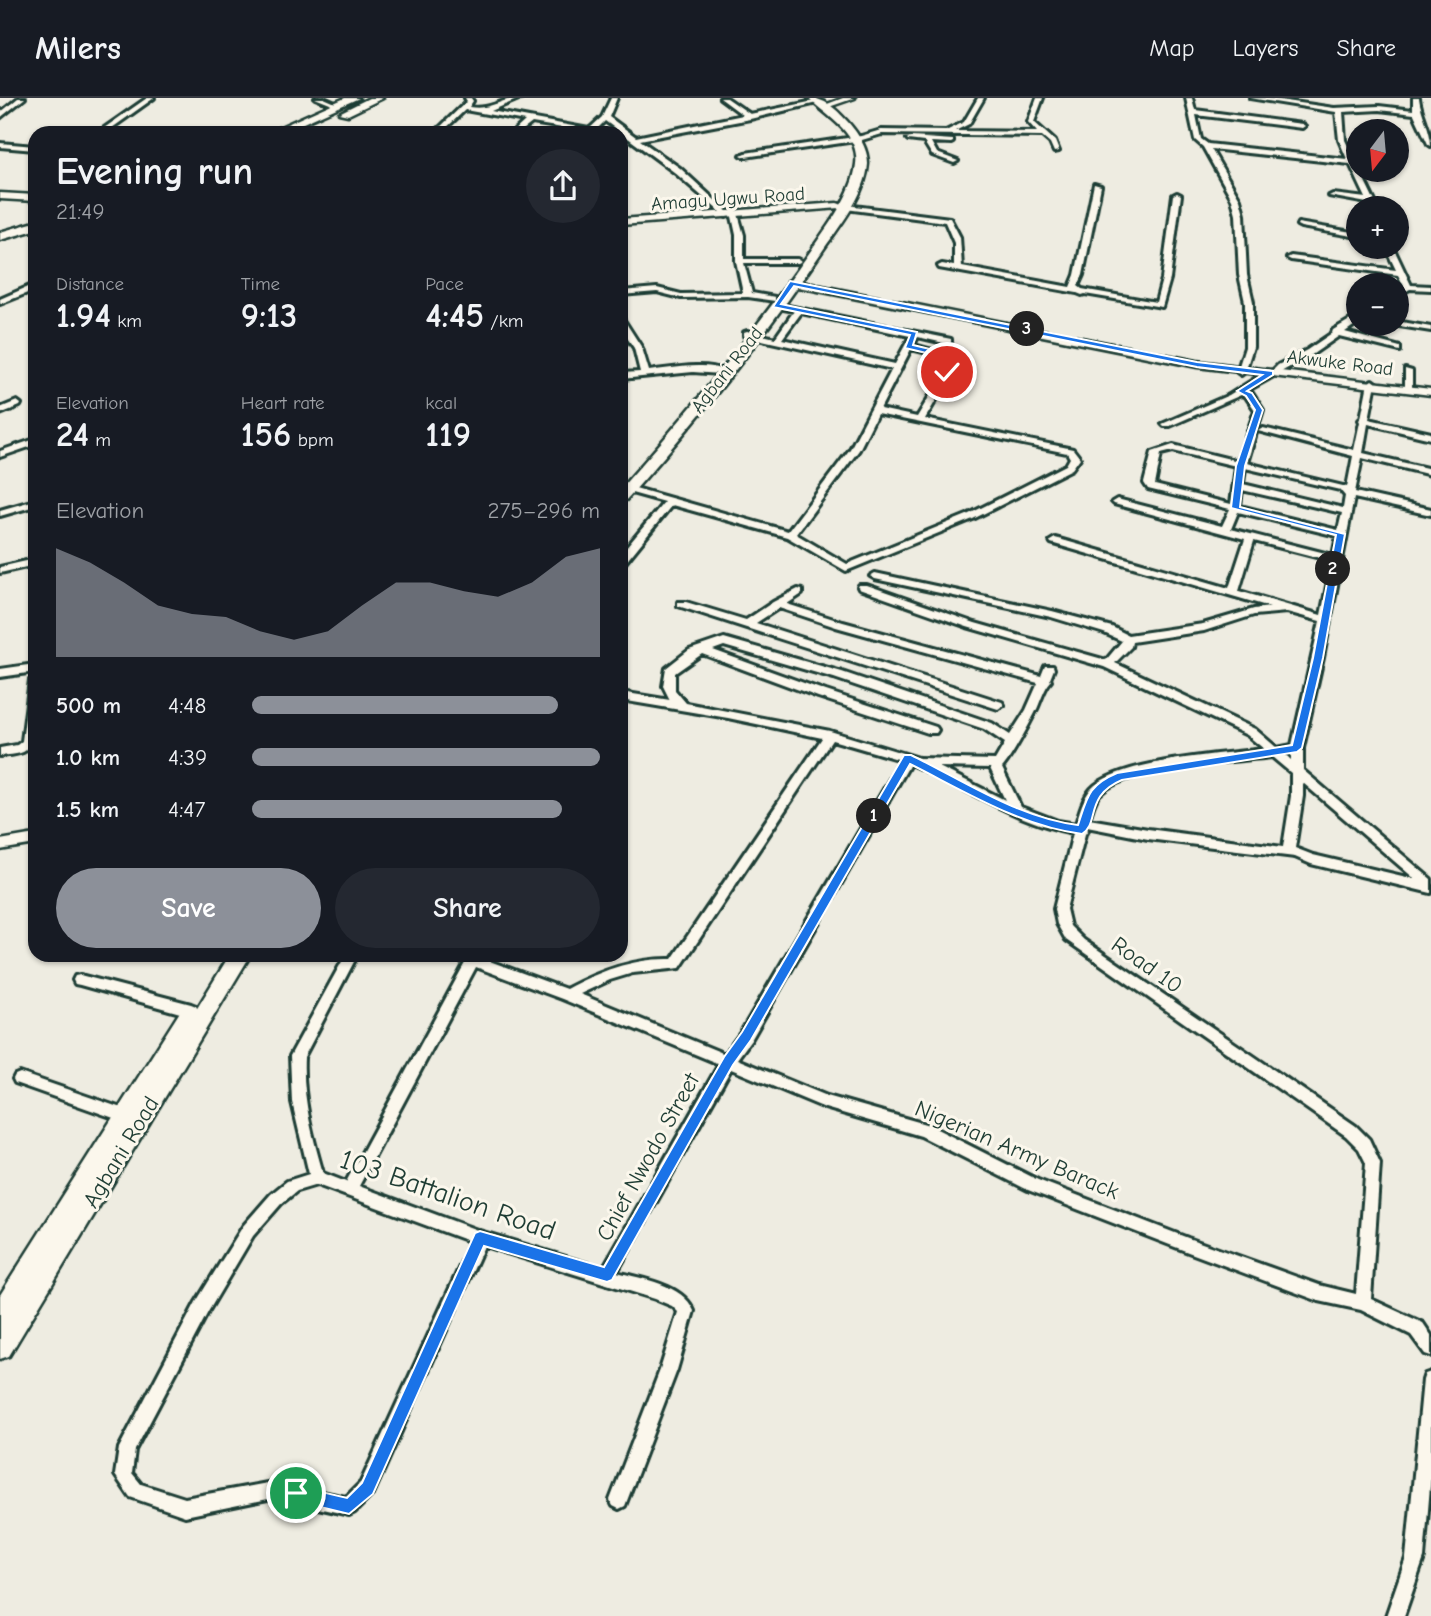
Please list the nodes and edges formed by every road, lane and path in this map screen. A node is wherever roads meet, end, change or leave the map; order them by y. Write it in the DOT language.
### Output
graph roads {
  1 [pos="22,98"];
  2 [pos="151,98"];
  3 [pos="318,98"];
  4 [pos="354,98"];
  5 [pos="378,98"];
  6 [pos="468,98"];
  7 [pos="518,98"];
  8 [pos="614,98"];
  9 [pos="723,98"];
  10 [pos="850,98"];
  11 [pos="981,98"];
  12 [pos="1040,98"];
  13 [pos="1189,98"];
  14 [pos="1252,98"];
  15 [pos="1416,98"];
  16 [pos="816,103"];
  17 [pos="337,105"];
  18 [pos="464,108"];
  19 [pos="1339,109"];
  20 [pos="483,112"];
  21 [pos="1192,112"];
  22 [pos="1418,112"];
  23 [pos="0,116"];
  24 [pos="750,117"];
  25 [pos="605,118"];
  26 [pos="530,121"];
  27 [pos="110,126"];
  28 [pos="288,126"];
  29 [pos="314,126"];
  30 [pos="445,126"];
  31 [pos="524,126"];
  32 [pos="557,126"];
  33 [pos="596,126"];
  34 [pos="617,126"];
  35 [pos="1302,126"];
  36 [pos="946,133"];
  37 [pos="628,134"];
  38 [pos="871,134"];
  39 [pos="1041,134"];
  40 [pos="636,139"];
  41 [pos="850,140"];
  42 [pos="927,141"];
  43 [pos="1009,143"];
  44 [pos="1431,144"];
  45 [pos="0,145"];
  46 [pos="1346,145"];
  47 [pos="28,147"];
  48 [pos="1207,149"];
  49 [pos="1056,151"];
  50 [pos="745,155"];
  51 [pos="1258,159"];
  52 [pos="954,161"];
  53 [pos="1346,161"];
  54 [pos="1097,186"];
  55 [pos="1177,195"];
  56 [pos="0,196"];
  57 [pos="1333,196"];
  58 [pos="28,198"];
  59 [pos="1346,199"];
  60 [pos="842,207"];
  61 [pos="730,215"];
  62 [pos="28,217"];
  63 [pos="628,222"];
  64 [pos="0,225"];
  65 [pos="1301,225"];
  66 [pos="28,228"];
  67 [pos="1346,232"];
  68 [pos="0,236"];
  69 [pos="1291,258"];
  70 [pos="1394,259"];
  71 [pos="740,261"];
  72 [pos="798,261"];
  73 [pos="942,266"];
  74 [pos="958,269"];
  75 [pos="1399,273"];
  76 [pos="788,282"];
  77 [pos="1409,287"];
  78 [pos="1431,288"];
  79 [pos="28,290"];
  80 [pos="628,292"];
  81 [pos="1082,293"];
  82 [pos="748,295"];
  83 [pos="0,302"];
  84 [pos="774,302"];
  85 [pos="799,310"];
  86 [pos="1409,325"];
  87 [pos="1346,327"];
  88 [pos="1431,328"];
  89 [pos="1336,332"];
  90 [pos="628,333"];
  91 [pos="915,334"];
  92 [pos="750,335"];
  93 [pos="777,341"];
  94 [pos="948,341"];
  95 [pos="908,346"];
  96 [pos="1397,349"];
  97 [pos="896,367"];
  98 [pos="720,371"];
  99 [pos="1241,372"];
  100 [pos="1408,372"];
  101 [pos="645,373"];
  102 [pos="1273,373"];
  103 [pos="628,375"];
  104 [pos="1372,383"];
  105 [pos="1409,389"];
  106 [pos="1241,391"];
  107 [pos="1431,392"];
  108 [pos="17,404"];
  109 [pos="0,411"];
  110 [pos="874,411"];
  111 [pos="920,419"];
  112 [pos="1363,420"];
  113 [pos="1167,424"];
  114 [pos="1264,431"];
  115 [pos="1431,436"];
  116 [pos="28,444"];
  117 [pos="0,454"];
  118 [pos="1357,454"];
  119 [pos="1241,466"];
  120 [pos="1431,472"];
  121 [pos="628,484"];
  122 [pos="628,485"];
  123 [pos="1238,486"];
  124 [pos="628,491"];
  125 [pos="1349,494"];
  126 [pos="669,502"];
  127 [pos="1117,502"];
  128 [pos="28,505"];
  129 [pos="1235,508"];
  130 [pos="1345,511"];
  131 [pos="1431,512"];
  132 [pos="0,513"];
  133 [pos="1226,529"];
  134 [pos="1341,534"];
  135 [pos="790,535"];
  136 [pos="1251,536"];
  137 [pos="1055,541"];
  138 [pos="628,552"];
  139 [pos="1334,556"];
  140 [pos="28,564"];
  141 [pos="0,570"];
  142 [pos="875,576"];
  143 [pos="863,587"];
  144 [pos="798,592"];
  145 [pos="1233,593"];
  146 [pos="682,604"];
  147 [pos="777,604"];
  148 [pos="1285,609"];
  149 [pos="1324,619"];
  150 [pos="742,622"];
  151 [pos="1127,639"];
  152 [pos="724,642"];
  153 [pos="703,650"];
  154 [pos="1108,664"];
  155 [pos="28,669"];
  156 [pos="1049,669"];
  157 [pos="0,673"];
  158 [pos="1045,681"];
  159 [pos="628,697"];
  160 [pos="998,705"];
  161 [pos="685,707"];
  162 [pos="932,730"];
  163 [pos="28,735"];
  164 [pos="830,735"];
  165 [pos="1013,742"];
  166 [pos="1297,748"];
  167 [pos="0,752"];
  168 [pos="1275,754"];
  169 [pos="912,760"];
  170 [pos="1000,764"];
  171 [pos="1296,772"];
  172 [pos="1017,813"];
  173 [pos="1082,826"];
  174 [pos="28,840"];
  175 [pos="0,845"];
  176 [pos="1294,853"];
  177 [pos="1431,887"];
  178 [pos="221,962"];
  179 [pos="236,962"];
  180 [pos="348,962"];
  181 [pos="465,962"];
  182 [pos="478,962"];
  183 [pos="80,979"];
  184 [pos="567,995"];
  185 [pos="191,1010"];
  186 [pos="728,1061"];
  187 [pos="20,1079"];
  188 [pos="125,1116"];
  189 [pos="317,1178"];
  190 [pos="350,1188"];
  191 [pos="480,1238"];
  192 [pos="607,1275"];
  193 [pos="1363,1303"];
  194 [pos="0,1317"];
  195 [pos="0,1348"];
  196 [pos="1431,1348"];
  197 [pos="1431,1380"];
  198 [pos="367,1488"];
  199 [pos="619,1500"];
  200 [pos="1395,1616"];
  1 -- 23 [label="street"];
  2 -- 27 [label="street"];
  3 -- 17 [label="street"];
  4 -- 17 [label="main road"];
  5 -- 29 [label="main road"];
  6 -- 18 [label="street"];
  7 -- 20 [label="street"];
  8 -- 25 [label="street"];
  9 -- 24 [label="street"];
  10 -- 16 [label="street"];
  11 -- 36 [label="street"];
  12 -- 39 [label="street"];
  13 -- 21 [label="street"];
  14 -- 19 [label="street"];
  15 -- 22 [label="street"];
  16 -- 24 [label="street"];
  16 -- 41 [label="main road"];
  17 -- 28 [label="main road"];
  18 -- 20 [label="street"];
  18 -- 30 [label="street"];
  19 -- 22 [label="street"];
  19 -- 46 [label="street"];
  20 -- 26 [label="street"];
  21 -- 35 [label="street"];
  21 -- 48 [label="street"];
  22 -- 44 [label="street"];
  24 -- 40 [label="street"];
  25 -- 33 [label="street"];
  25 -- 34 [label="street"];
  26 -- 31 [label="street"];
  26 -- 32 [label="street"];
  36 -- 38 [label="street"];
  36 -- 39 [label="street"];
  37 -- 40 [label="street"];
  38 -- 41 [label="street"];
  38 -- 42 [label="street"];
  39 -- 49 [label="street"];
  40 -- 61 [label="street"];
  41 -- 50 [label="street"];
  41 -- 60 [label="main road, Agbani Road"];
  42 -- 43 [label="street"];
  42 -- 52 [label="street"];
  45 -- 47 [label="street"];
  48 -- 51 [label="street"];
  48 -- 53 [label="street"];
  48 -- 99 [label="street"];
  54 -- 81 [label="street"];
  55 -- 81 [label="street"];
  56 -- 58 [label="street"];
  57 -- 59 [label="street"];
  60 -- 61 [label="street, Amagu Ugwu Road"];
  60 -- 72 [label="main road, Agbani Road"];
  60 -- 74 [label="street"];
  60 -- 76 [label="main road, Agbani Road"];
  61 -- 63 [label="street, Amagu Ugwu Road"];
  61 -- 71 [label="street"];
  62 -- 64 [label="main road"];
  65 -- 67 [label="street"];
  66 -- 68 [label="main road"];
  69 -- 75 [label="street"];
  70 -- 75 [label="street"];
  71 -- 72 [label="street"];
  71 -- 82 [label="street"];
  72 -- 76 [label="main road, Agbani Road"];
  73 -- 74 [label="street"];
  74 -- 81 [label="street"];
  76 -- 84 [label="main road, Agbani Road"];
  76 -- 99 [label="main road, Akwuke Road"];
  77 -- 78 [label="street"];
  79 -- 83 [label="street"];
  80 -- 82 [label="street"];
  82 -- 84 [label="street"];
  84 -- 85 [label="street"];
  84 -- 92 [label="main road, Agbani Road"];
  85 -- 91 [label="street"];
  85 -- 93 [label="street"];
  86 -- 88 [label="street"];
  87 -- 89 [label="street"];
  89 -- 96 [label="street"];
  89 -- 102 [label="street"];
  90 -- 101 [label="street"];
  91 -- 94 [label="street"];
  91 -- 95 [label="street"];
  92 -- 93 [label="street"];
  92 -- 98 [label="main road, Agbani Road"];
  92 -- 122 [label="main road, Agbani Road"];
  93 -- 97 [label="street"];
  95 -- 97 [label="street"];
  95 -- 111 [label="street"];
  97 -- 110 [label="street"];
  98 -- 101 [label="street"];
  98 -- 121 [label="main road, Agbani Road"];
  99 -- 102 [label="main road, Akwuke Road"];
  100 -- 105 [label="street"];
  101 -- 103 [label="street"];
  102 -- 104 [label="main road, Akwuke Road"];
  102 -- 106 [label="street"];
  104 -- 105 [label="main road, Akwuke Road"];
  104 -- 112 [label="street"];
  105 -- 107 [label="main road, Akwuke Road"];
  106 -- 113 [label="street"];
  106 -- 119 [label="street"];
  108 -- 109 [label="street"];
  110 -- 111 [label="street"];
  110 -- 135 [label="street"];
  111 -- 135 [label="street"];
  112 -- 115 [label="street"];
  112 -- 118 [label="street"];
  114 -- 118 [label="street"];
  116 -- 117 [label="street"];
  118 -- 120 [label="street"];
  118 -- 125 [label="street"];
  119 -- 123 [label="street"];
  119 -- 125 [label="street"];
  119 -- 129 [label="street"];
  123 -- 129 [label="street"];
  123 -- 130 [label="street"];
  124 -- 126 [label="street"];
  125 -- 130 [label="street"];
  125 -- 131 [label="street"];
  126 -- 135 [label="street"];
  126 -- 138 [label="street"];
  127 -- 133 [label="street"];
  128 -- 132 [label="street"];
  129 -- 133 [label="street"];
  129 -- 134 [label="street"];
  130 -- 134 [label="street"];
  133 -- 136 [label="street"];
  134 -- 139 [label="street"];
  136 -- 139 [label="street"];
  136 -- 145 [label="street"];
  137 -- 145 [label="street"];
  139 -- 149 [label="street"];
  140 -- 141 [label="street"];
  142 -- 151 [label="street"];
  143 -- 154 [label="street"];
  144 -- 147 [label="street"];
  145 -- 148 [label="street"];
  146 -- 150 [label="street"];
  147 -- 150 [label="street"];
  147 -- 158 [label="street"];
  148 -- 149 [label="street"];
  148 -- 151 [label="street"];
  149 -- 166 [label="street"];
  150 -- 152 [label="street"];
  150 -- 160 [label="street"];
  151 -- 154 [label="street"];
  152 -- 153 [label="street"];
  152 -- 165 [label="street"];
  153 -- 161 [label="street"];
  153 -- 162 [label="street"];
  154 -- 168 [label="street"];
  155 -- 157 [label="street"];
  156 -- 158 [label="street"];
  158 -- 165 [label="street"];
  159 -- 161 [label="street"];
  161 -- 164 [label="street"];
  163 -- 167 [label="street"];
  164 -- 169 [label="street"];
  164 -- 184 [label="street"];
  165 -- 170 [label="street"];
  166 -- 168 [label="street, Road 10"];
  166 -- 171 [label="street"];
  168 -- 171 [label="street"];
  168 -- 173 [label="street, Road 10"];
  169 -- 170 [label="street"];
  169 -- 172 [label="street"];
  169 -- 186 [label="street"];
  170 -- 172 [label="street"];
  171 -- 176 [label="street"];
  171 -- 177 [label="street"];
  172 -- 173 [label="street"];
  173 -- 176 [label="street"];
  173 -- 193 [label="street, Road 10"];
  174 -- 175 [label="street"];
  176 -- 177 [label="street"];
  178 -- 185 [label="main road, Agbani Road"];
  179 -- 195 [label="main road, Agbani Road"];
  180 -- 189 [label="street"];
  181 -- 190 [label="street"];
  182 -- 184 [label="street, Nigerian Army Barack"];
  183 -- 185 [label="street"];
  184 -- 186 [label="street, Nigerian Army Barack"];
  185 -- 188 [label="main road, Agbani Road"];
  186 -- 192 [label="street, Chief Nwodo Street"];
  186 -- 193 [label="street, Nigerian Army Barack"];
  187 -- 188 [label="street"];
  188 -- 194 [label="main road, Agbani Road"];
  189 -- 190 [label="street, 103 Battalion Road"];
  189 -- 198 [label="street, 103 Battalion Road"];
  190 -- 191 [label="street, 103 Battalion Road"];
  191 -- 192 [label="street, 103 Battalion Road"];
  191 -- 198 [label="street"];
  192 -- 199 [label="street, 103 Battalion Road"];
  193 -- 196 [label="street, Nigerian Army Barack"];
  197 -- 200 [label="street"];
}
